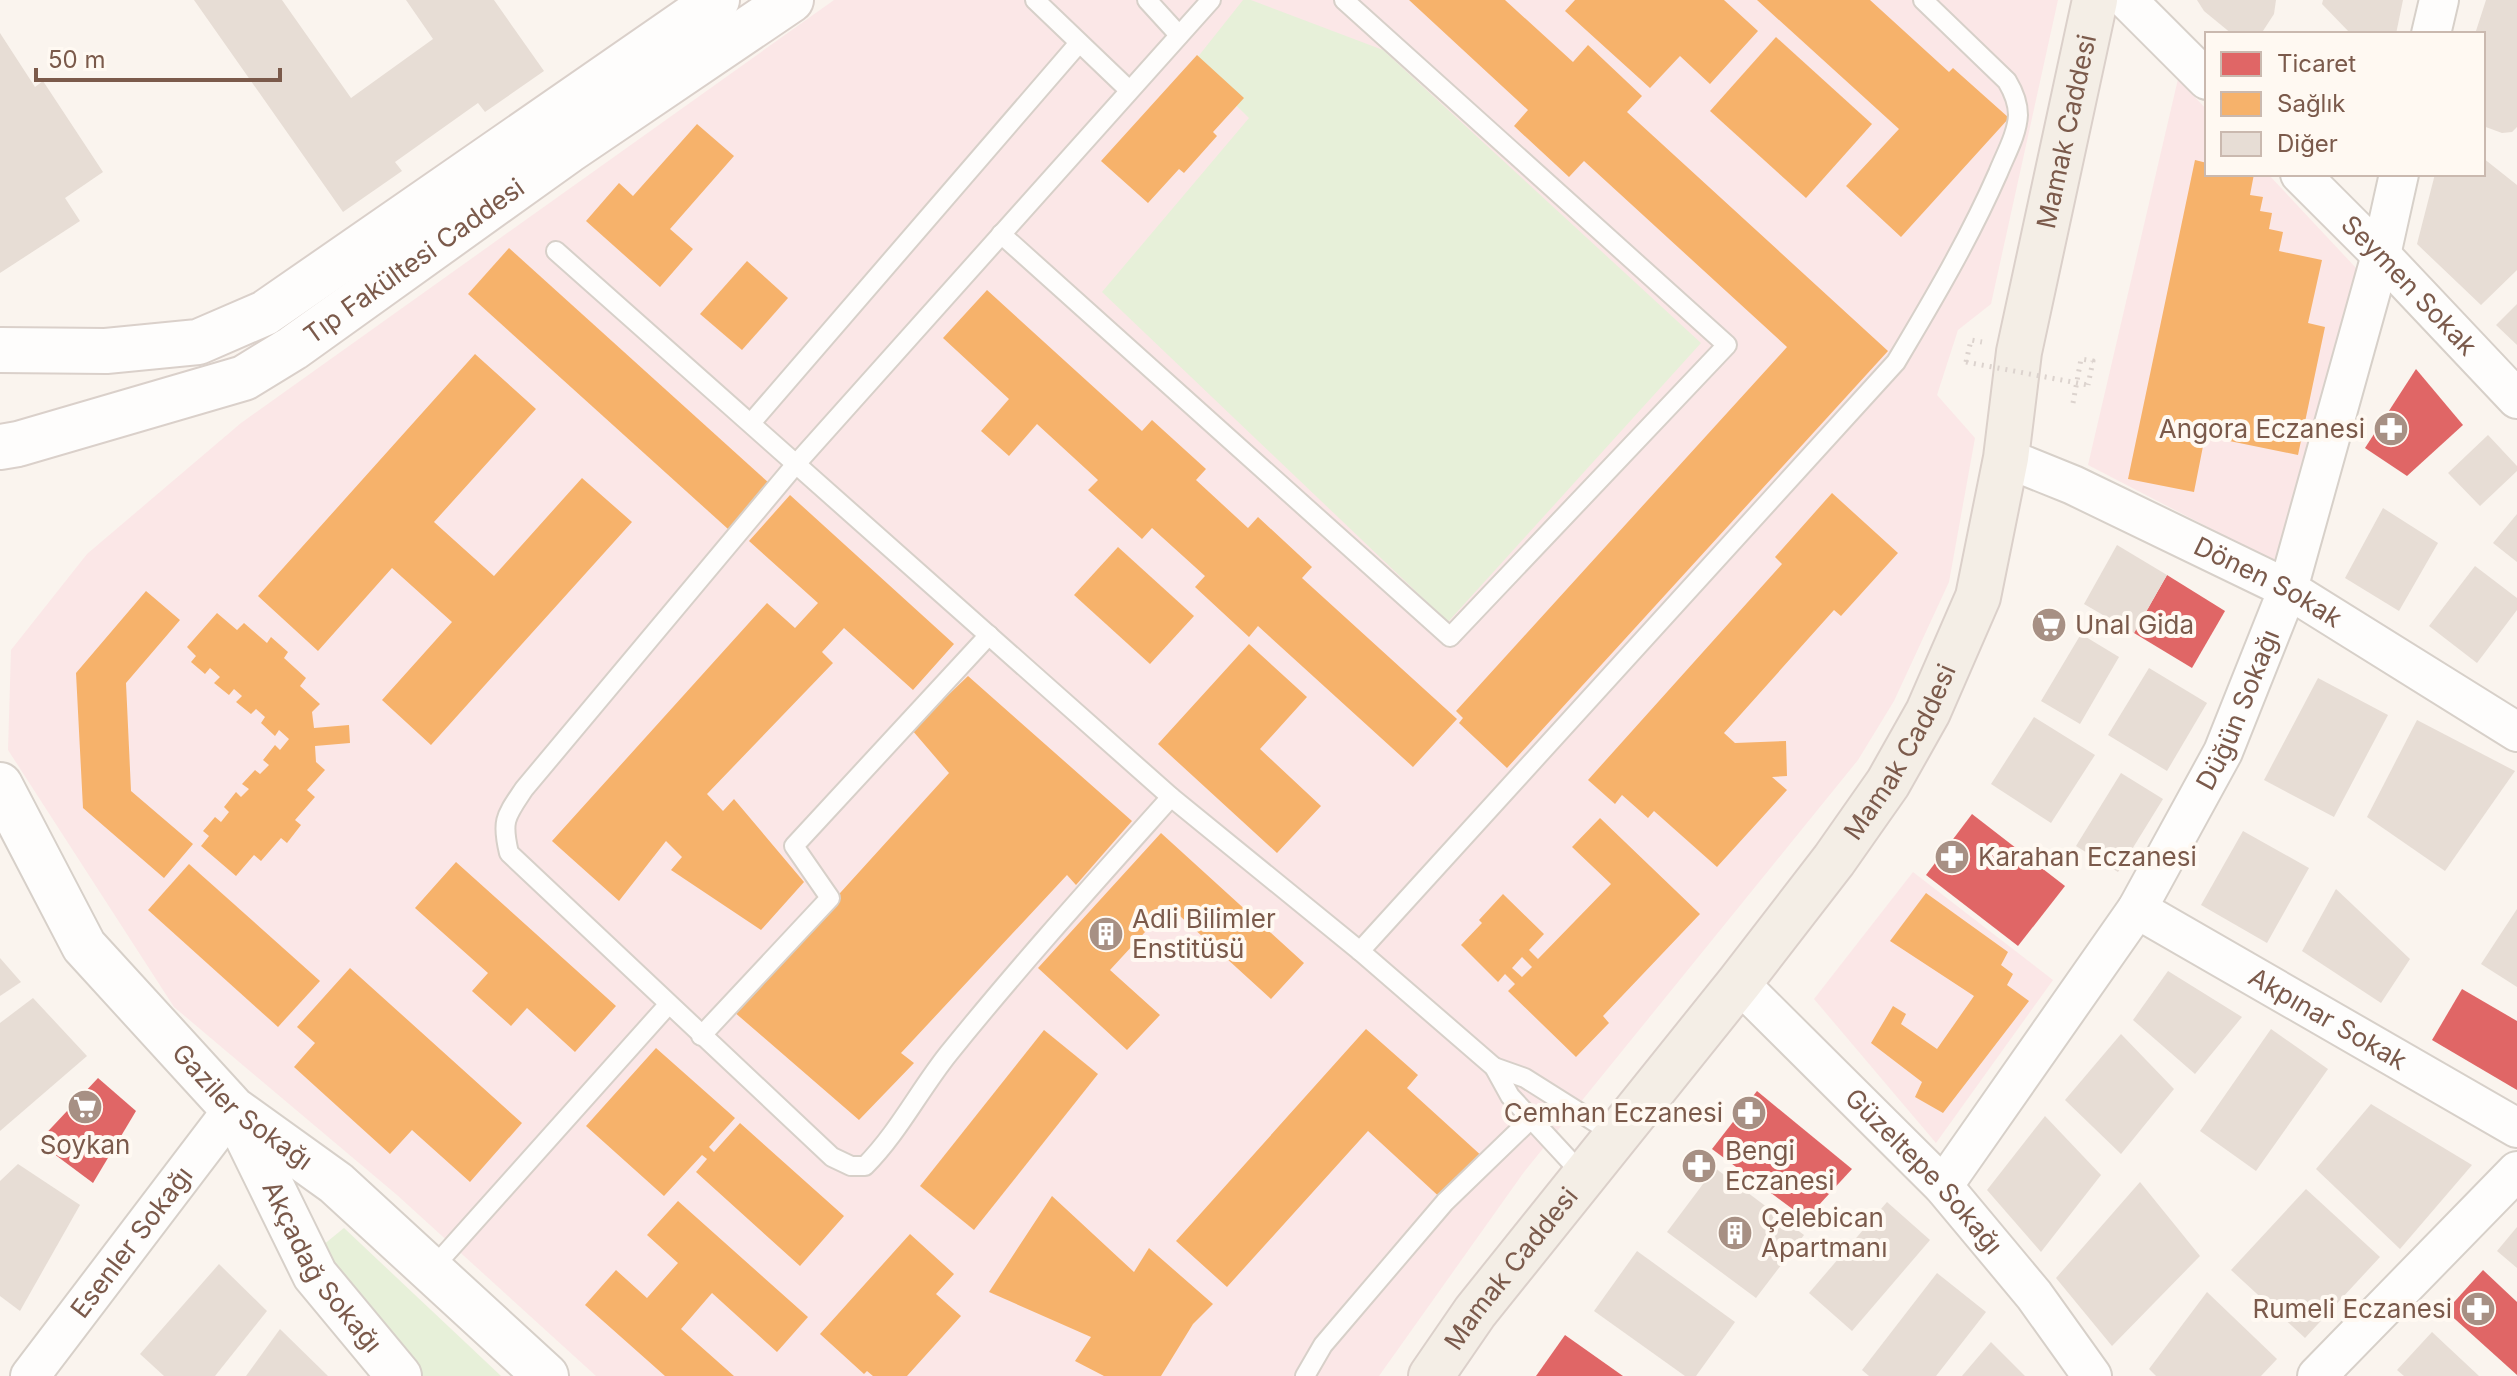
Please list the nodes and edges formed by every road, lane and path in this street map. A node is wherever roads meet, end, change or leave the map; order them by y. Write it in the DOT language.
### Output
graph roads {
  1 [pos="717,0"];
  2 [pos="791,0"];
  3 [pos="1035,0"];
  4 [pos="1147,0"];
  5 [pos="1211,0"];
  6 [pos="1344,0"];
  7 [pos="1923,0"];
  8 [pos="2095,0"];
  9 [pos="2127,0"];
  10 [pos="2439,0"];
  11 [pos="2431,32"];
  12 [pos="1179,35"];
  13 [pos="1079,43"];
  14 [pos="2205,78"];
  15 [pos="1129,90"];
  16 [pos="2302,176"];
  17 [pos="2399,176"];
  18 [pos="1001,234"];
  19 [pos="556,251"];
  20 [pos="2381,255"];
  21 [pos="0,350"];
  22 [pos="1966,362"];
  23 [pos="2517,399"];
  24 [pos="2073,403"];
  25 [pos="751,423"];
  26 [pos="0,447"];
  27 [pos="2006,458"];
  28 [pos="796,464"];
  29 [pos="2288,589"];
  30 [pos="989,635"];
  31 [pos="2517,732"];
  32 [pos="0,785"];
  33 [pos="1171,797"];
  34 [pos="2137,909"];
  35 [pos="1360,951"];
  36 [pos="1739,983"];
  37 [pos="668,1005"];
  38 [pos="701,1036"];
  39 [pos="1494,1067"];
  40 [pos="233,1109"];
  41 [pos="1531,1119"];
  42 [pos="2517,1128"];
  43 [pos="1617,1136"];
  44 [pos="2517,1171"];
  45 [pos="1584,1177"];
  46 [pos="1943,1186"];
  47 [pos="431,1270"];
  48 [pos="30,1376"];
  49 [pos="399,1376"];
  50 [pos="546,1376"];
  51 [pos="1305,1376"];
  52 [pos="1431,1376"];
  53 [pos="2092,1376"];
  54 [pos="2317,1376"];
  1 -- 21 [label="main road, Tıp Fakültesi Caddesi"];
  2 -- 26 [label="main road, Tıp Fakültesi Caddesi"];
  3 -- 13 [label="lane"];
  4 -- 12 [label="lane"];
  5 -- 12 [label="lane"];
  6 -- 18 [label="lane"];
  7 -- 35 [label="lane"];
  8 -- 27 [label="main road, Mamak Caddesi"];
  9 -- 14 [label="street"];
  10 -- 11 [label="street"];
  12 -- 15 [label="lane"];
  13 -- 15 [label="lane"];
  13 -- 25 [label="lane"];
  15 -- 18 [label="lane"];
  16 -- 20 [label="street, Seymen Sokak"];
  17 -- 20 [label="street, Düğün Sokağı"];
  18 -- 28 [label="lane"];
  19 -- 25 [label="lane"];
  20 -- 23 [label="street, Seymen Sokak"];
  20 -- 29 [label="street, Düğün Sokağı"];
  22 -- 24 [label="path, bridge"];
  25 -- 28 [label="lane"];
  27 -- 29 [label="street, Dönen Sokak"];
  27 -- 36 [label="main road, Mamak Caddesi"];
  28 -- 30 [label="lane"];
  28 -- 37 [label="lane"];
  29 -- 31 [label="street, Dönen Sokak"];
  29 -- 34 [label="street, Düğün Sokağı"];
  30 -- 33 [label="lane"];
  30 -- 38 [label="lane"];
  32 -- 40 [label="main road, Gaziler Sokağı"];
  33 -- 35 [label="lane"];
  33 -- 38 [label="lane"];
  34 -- 42 [label="street, Akpınar Sokak"];
  34 -- 46 [label="street, Düğün Sokağı"];
  35 -- 39 [label="lane"];
  36 -- 43 [label="main road, Mamak Caddesi"];
  36 -- 46 [label="street, Güzeltepe Sokağı"];
  37 -- 38 [label="lane"];
  37 -- 47 [label="lane"];
  39 -- 41 [label="lane"];
  39 -- 43 [label="lane"];
  40 -- 47 [label="main road, Gaziler Sokağı"];
  40 -- 48 [label="street, Esenler Sokağı"];
  40 -- 49 [label="main road, Akçadağ Sokağı"];
  41 -- 45 [label="lane"];
  41 -- 51 [label="lane"];
  43 -- 45 [label="main road, Mamak Caddesi"];
  44 -- 54 [label="street"];
  45 -- 52 [label="main road, Mamak Caddesi"];
  46 -- 53 [label="street, Güzeltepe Sokağı"];
  47 -- 50 [label="main road, Gaziler Sokağı"];
}
